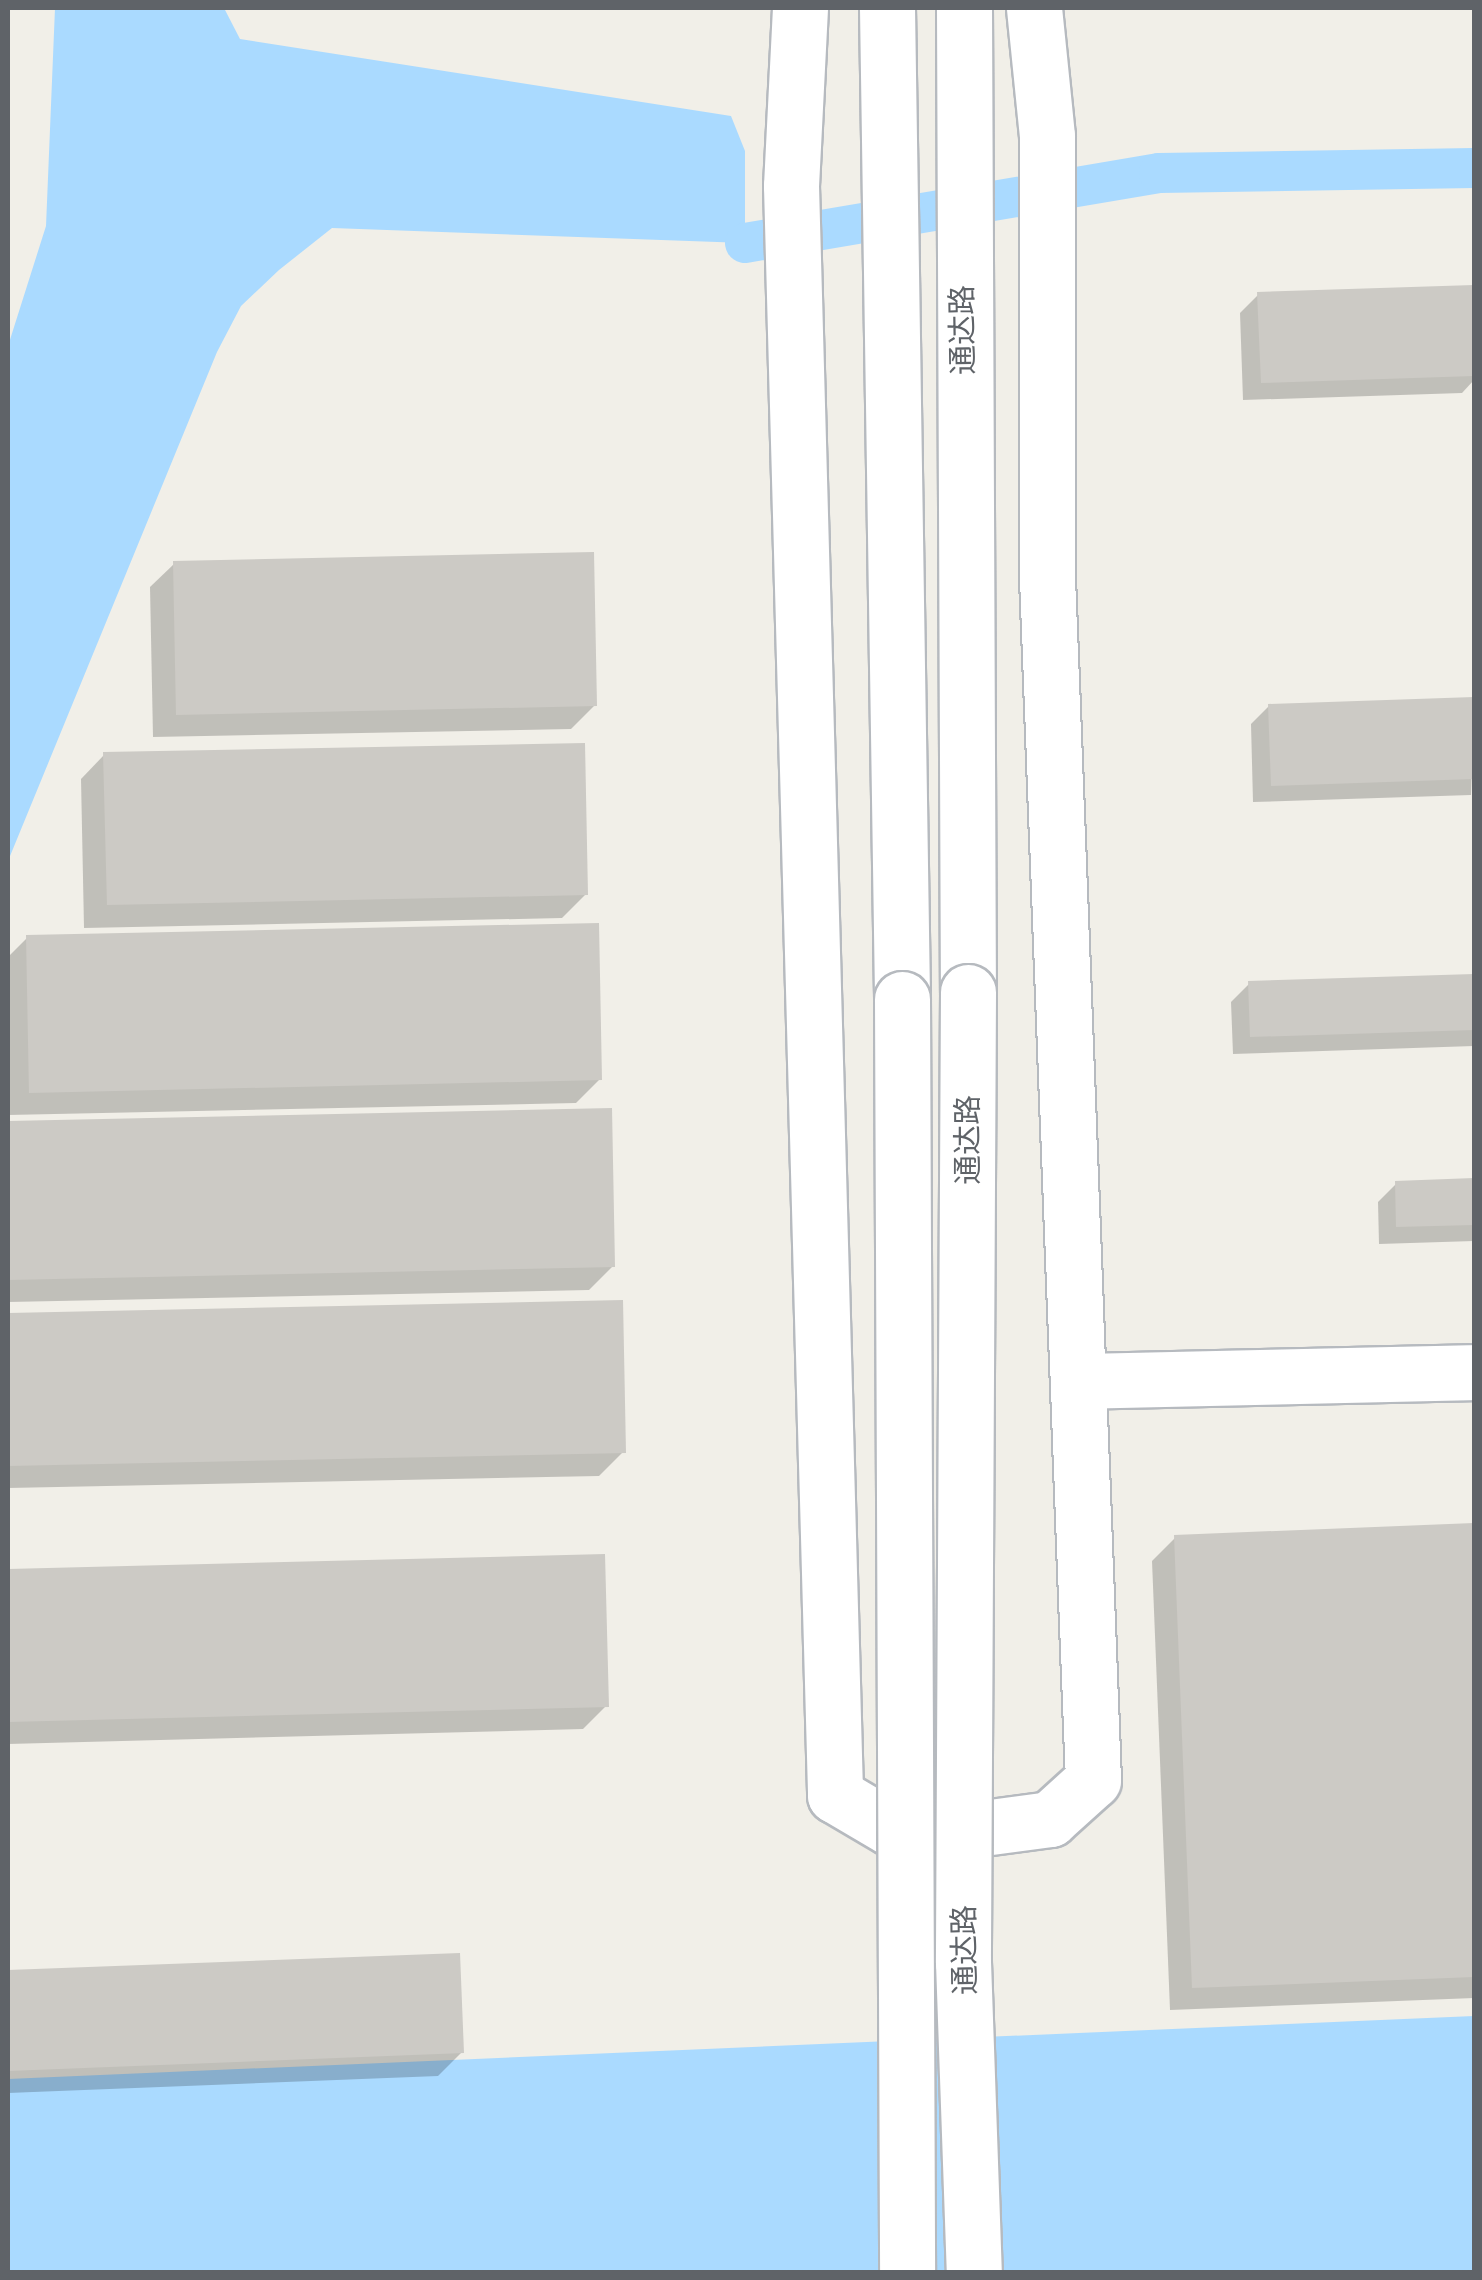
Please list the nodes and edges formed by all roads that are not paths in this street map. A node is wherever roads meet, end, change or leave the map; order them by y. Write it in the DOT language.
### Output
graph roads {
  1 [pos="800,8"];
  2 [pos="887,8"];
  3 [pos="964,8"];
  4 [pos="1034,8"];
  5 [pos="1474,1372"];
  6 [pos="1079,1382"];
  7 [pos="907,2272"];
  8 [pos="974,2272"];
  1 -- 6 [label="main road"];
  2 -- 7 [label="main road, 通达路, bridge"];
  3 -- 8 [label="main road, 通达路, bridge"];
  4 -- 6 [label="main road"];
  5 -- 6 [label="main road"];
}
